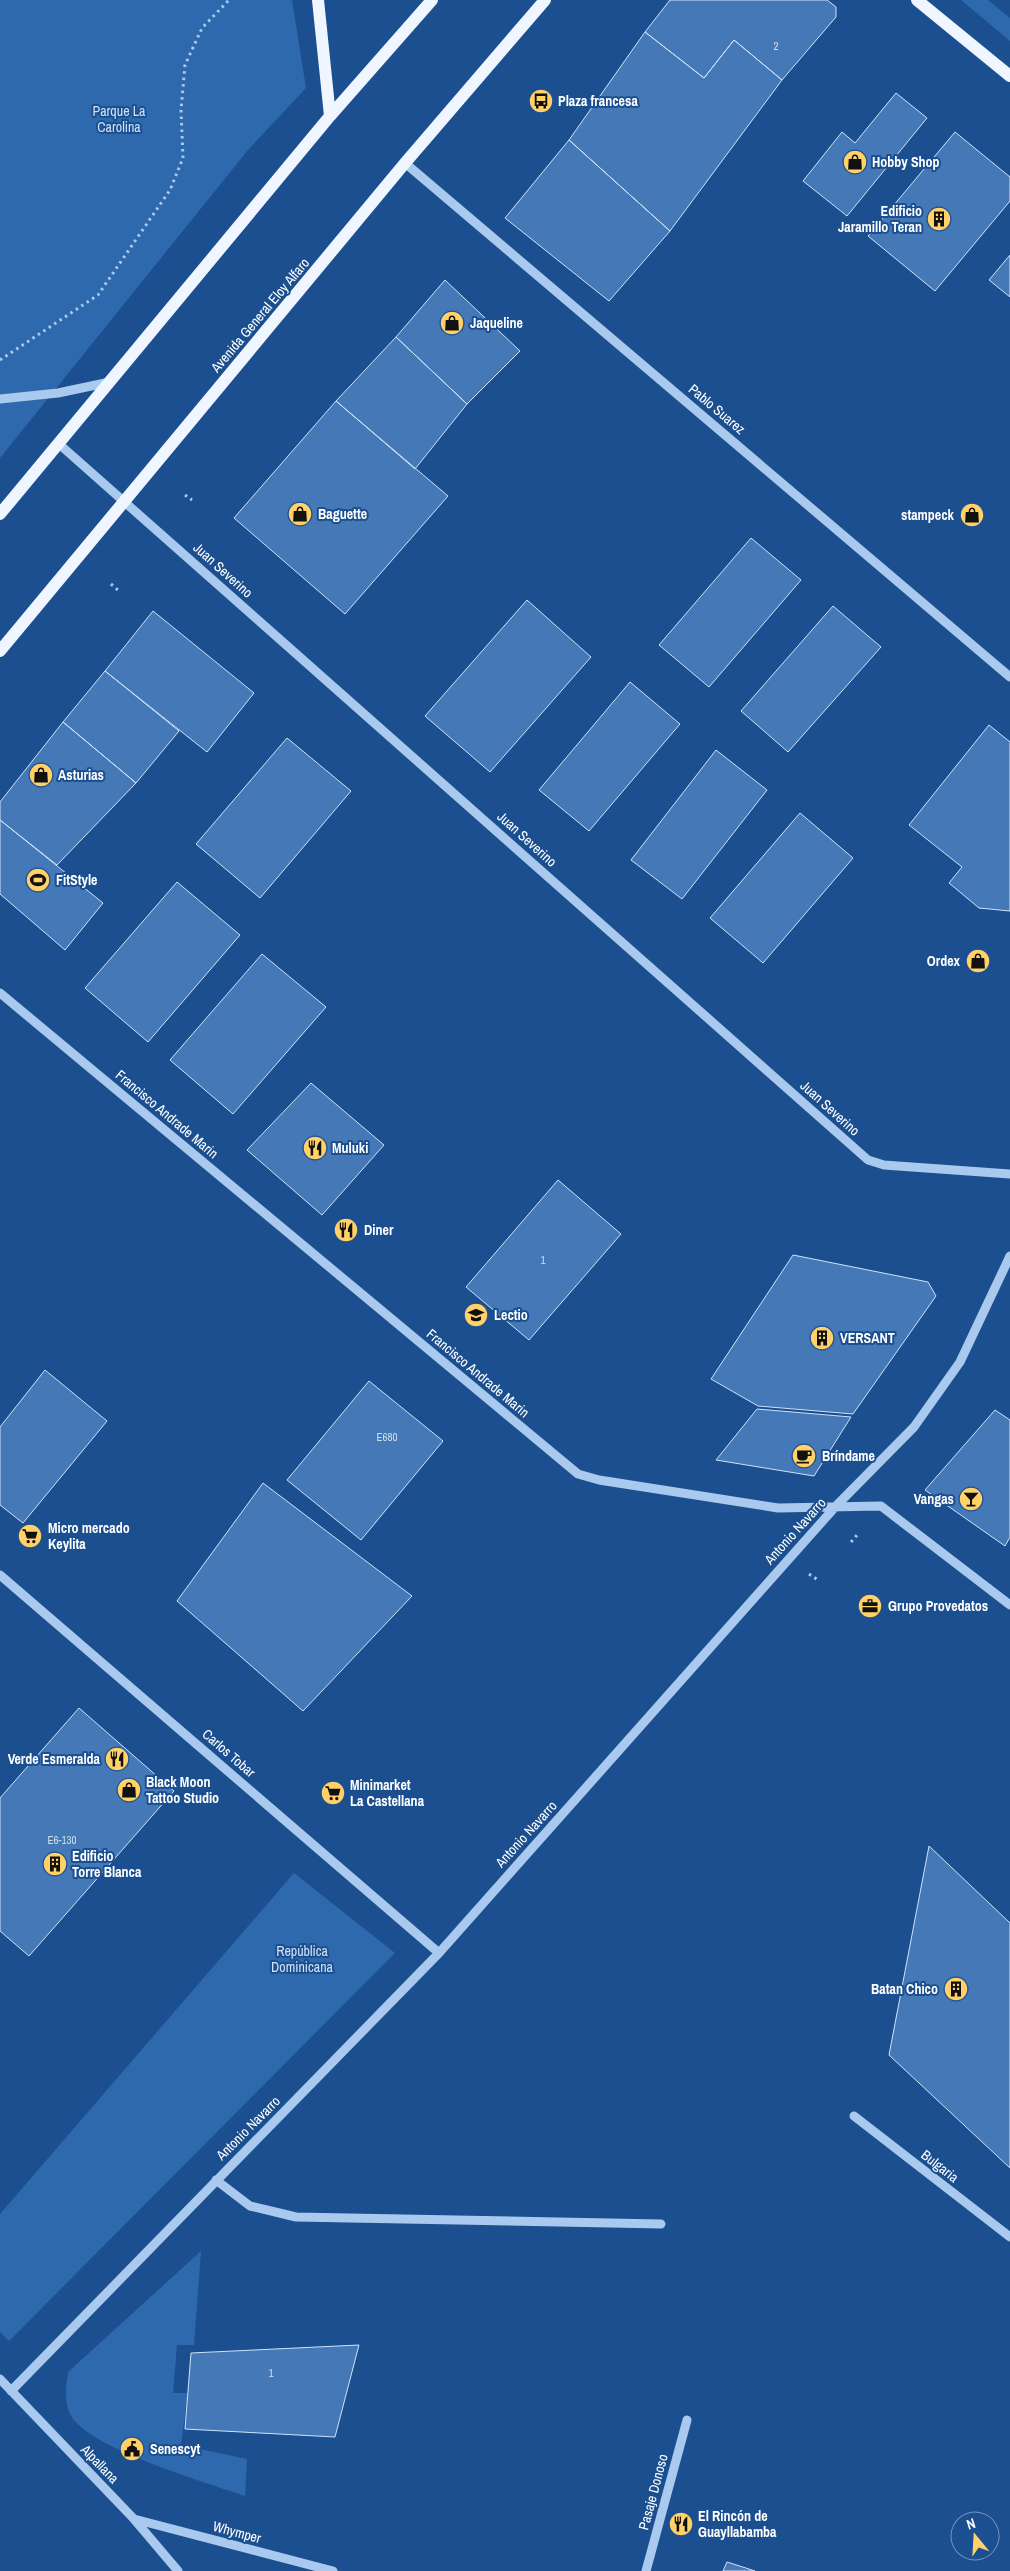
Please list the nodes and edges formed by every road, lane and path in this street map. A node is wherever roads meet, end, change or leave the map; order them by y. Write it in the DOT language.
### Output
graph roads {
  1 [pos="229,0"];
  2 [pos="318,0"];
  3 [pos="432,0"];
  4 [pos="545,0"];
  5 [pos="917,0"];
  6 [pos="1010,76"];
  7 [pos="330,116"];
  8 [pos="405,163"];
  9 [pos="0,360"];
  10 [pos="110,382"];
  11 [pos="0,399"];
  12 [pos="59,444"];
  13 [pos="184,495"];
  14 [pos="192,500"];
  15 [pos="125,501"];
  16 [pos="0,514"];
  17 [pos="111,584"];
  18 [pos="119,591"];
  19 [pos="0,651"];
  20 [pos="1010,677"];
  21 [pos="0,993"];
  22 [pos="1010,1174"];
  23 [pos="1010,1256"];
  24 [pos="836,1506"];
  25 [pos="858,1535"];
  26 [pos="851,1542"];
  27 [pos="0,1575"];
  28 [pos="1010,1605"];
  29 [pos="439,1953"];
  30 [pos="854,2116"];
  31 [pos="216,2180"];
  32 [pos="661,2224"];
  33 [pos="1010,2237"];
  34 [pos="0,2379"];
  35 [pos="11,2390"];
  36 [pos="687,2420"];
  37 [pos="134,2519"];
  38 [pos="178,2571"];
  39 [pos="333,2571"];
  40 [pos="646,2571"];
  1 -- 9 [label="path"];
  2 -- 7 [label="main road"];
  3 -- 7 [label="main road"];
  4 -- 8 [label="main road, Avenida General Eloy Alfaro"];
  5 -- 6 [label="main road"];
  7 -- 10 [label="main road"];
  8 -- 15 [label="main road, Avenida General Eloy Alfaro"];
  8 -- 20 [label="street, Pablo Suarez"];
  10 -- 11 [label="street"];
  10 -- 12 [label="main road"];
  12 -- 15 [label="street, Juan Severino"];
  12 -- 16 [label="main road"];
  13 -- 14 [label="path"];
  15 -- 19 [label="main road, Avenida General Eloy Alfaro"];
  15 -- 22 [label="street, Juan Severino"];
  17 -- 18 [label="path"];
  21 -- 24 [label="street, Francisco Andrade Marin"];
  23 -- 24 [label="street, Antonio Navarro"];
  24 -- 28 [label="street, Francisco Andrade Marin"];
  24 -- 29 [label="street, Antonio Navarro"];
  25 -- 26 [label="path"];
  27 -- 29 [label="street, Carlos Tobar"];
  29 -- 31 [label="street, Antonio Navarro"];
  30 -- 33 [label="street, Bulgaria"];
  31 -- 32 [label="street"];
  31 -- 35 [label="street, Antonio Navarro"];
  34 -- 35 [label="street, Alpallana"];
  35 -- 37 [label="street, Alpallana"];
  36 -- 40 [label="street, Pasaje Donoso"];
  37 -- 38 [label="street, Alpallana"];
  37 -- 39 [label="street, Whymper"];
}
